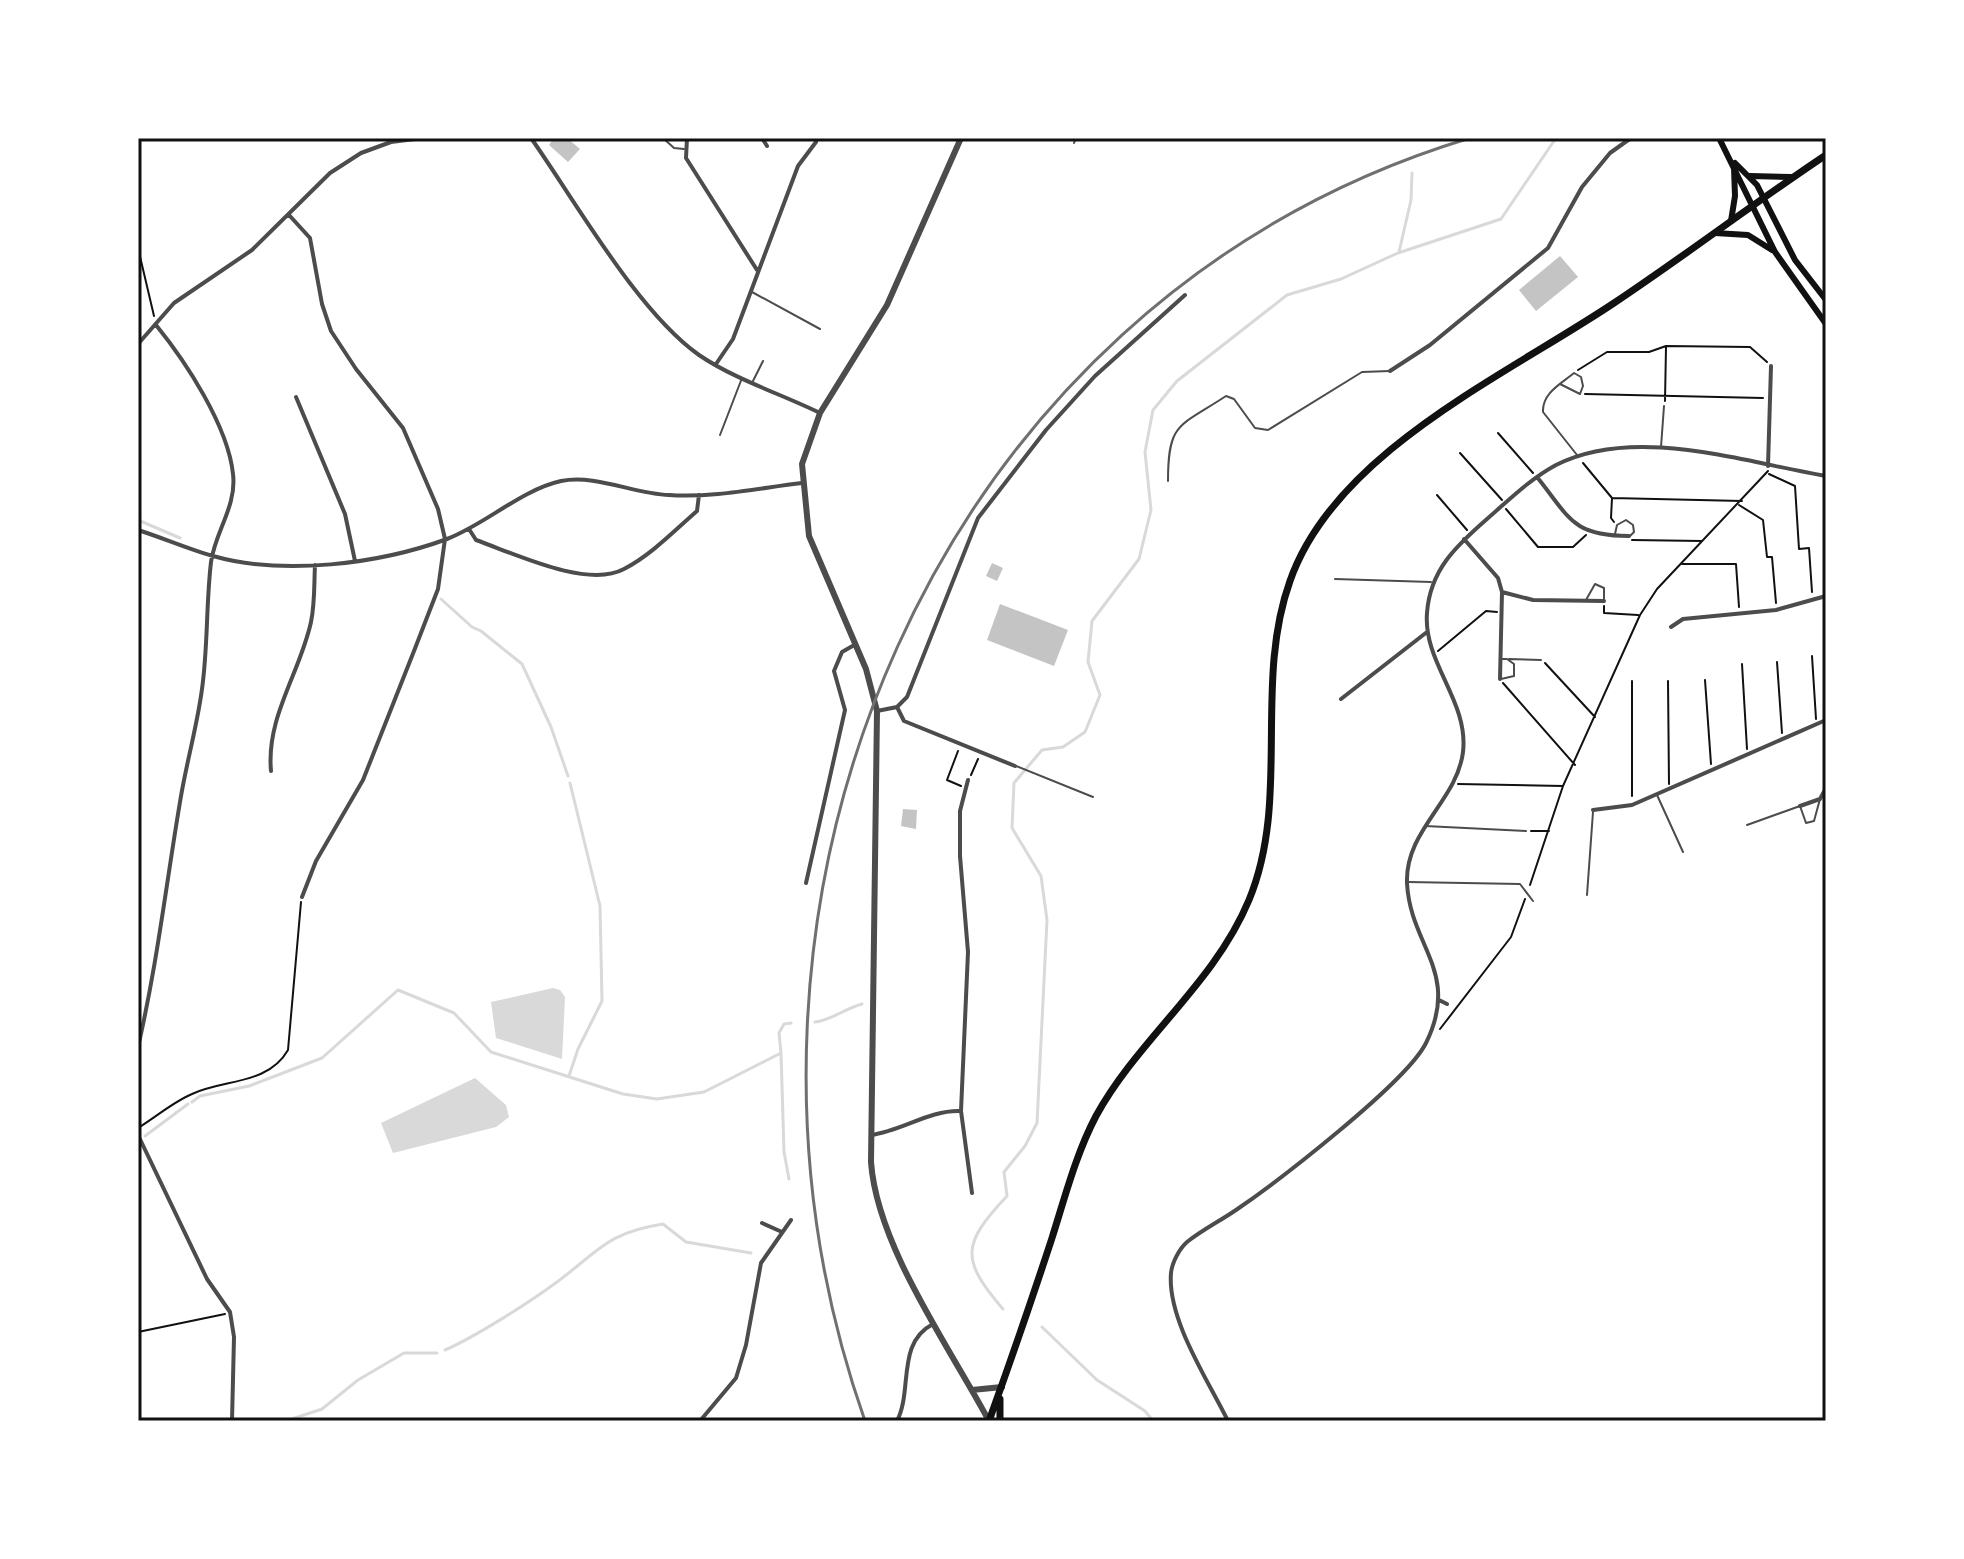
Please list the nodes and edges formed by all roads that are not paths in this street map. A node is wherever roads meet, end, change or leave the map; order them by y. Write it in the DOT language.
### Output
graph roads {
  1 [pos="423,138"];
  2 [pos="531,138"];
  3 [pos="663,138"];
  4 [pos="687,138"];
  5 [pos="762,138"];
  6 [pos="961,138"];
  7 [pos="1076,138"];
  8 [pos="1631,138"];
  9 [pos="1719,138"];
  10 [pos="390,140"];
  11 [pos="816,142"];
  12 [pos="1074,143"];
  13 [pos="767,146"];
  14 [pos="684,149"];
  15 [pos="1826,155"];
  16 [pos="1733,161"];
  17 [pos="1750,176"];
  18 [pos="1792,177"];
  19 [pos="1763,198"];
  20 [pos="1752,206"];
  21 [pos="289,215"];
  22 [pos="1731,222"];
  23 [pos="1715,233"];
  24 [pos="1775,252"];
  25 [pos="758,271"];
  26 [pos="751,291"];
  27 [pos="1185,295"];
  28 [pos="1826,300"];
  29 [pos="1826,324"];
  30 [pos="156,325"];
  31 [pos="820,329"];
  32 [pos="138,344"];
  33 [pos="763,361"];
  34 [pos="716,364"];
  35 [pos="1771,366"];
  36 [pos="1390,371"];
  37 [pos="743,377"];
  38 [pos="753,381"];
  39 [pos="1560,384"];
  40 [pos="296,397"];
  41 [pos="1664,406"];
  42 [pos="820,413"];
  43 [pos="720,435"];
  44 [pos="1661,447"];
  45 [pos="1578,456"];
  46 [pos="1768,466"];
  47 [pos="1826,476"];
  48 [pos="1537,477"];
  49 [pos="1168,481"];
  50 [pos="802,483"];
  51 [pos="699,495"];
  52 [pos="469,529"];
  53 [pos="138,532"];
  54 [pos="1615,536"];
  55 [pos="1629,536"];
  56 [pos="445,539"];
  57 [pos="1464,539"];
  58 [pos="212,556"];
  59 [pos="355,561"];
  60 [pos="315,565"];
  61 [pos="1335,579"];
  62 [pos="1433,582"];
  63 [pos="1502,592"];
  64 [pos="1826,596"];
  65 [pos="1586,600"];
  66 [pos="1604,601"];
  67 [pos="1671,627"];
  68 [pos="1427,632"];
  69 [pos="856,644"];
  70 [pos="1500,659"];
  71 [pos="1507,659"];
  72 [pos="1541,660"];
  73 [pos="1500,679"];
  74 [pos="1341,699"];
  75 [pos="897,707"];
  76 [pos="877,711"];
  77 [pos="1826,720"];
  78 [pos="1015,766"];
  79 [pos="271,771"];
  80 [pos="968,780"];
  81 [pos="1826,788"];
  82 [pos="1657,794"];
  83 [pos="1093,797"];
  84 [pos="1820,799"];
  85 [pos="1800,806"];
  86 [pos="1593,810"];
  87 [pos="1424,825"];
  88 [pos="1747,825"];
  89 [pos="1526,831"];
  90 [pos="1683,852"];
  91 [pos="1407,882"];
  92 [pos="806,883"];
  93 [pos="1587,895"];
  94 [pos="302,897"];
  95 [pos="1533,901"];
  96 [pos="1439,1000"];
  97 [pos="1447,1004"];
  98 [pos="138,1047"];
  99 [pos="961,1111"];
  100 [pos="138,1135"];
  101 [pos="871,1135"];
  102 [pos="972,1193"];
  103 [pos="791,1220"];
  104 [pos="762,1223"];
  105 [pos="782,1232"];
  106 [pos="935,1323"];
  107 [pos="972,1390"];
  108 [pos="1001,1390"];
  109 [pos="232,1421"];
  110 [pos="700,1421"];
  111 [pos="897,1421"];
  112 [pos="989,1421"];
  113 [pos="1000,1421"];
  114 [pos="1228,1421"];
  1 -- 10 [label="street"];
  2 -- 34 [label="street"];
  3 -- 14 [label="lane"];
  4 -- 14 [label="street"];
  5 -- 13 [label="street"];
  6 -- 42 [label="street"];
  7 -- 12 [label="lane"];
  8 -- 36 [label="street"];
  9 -- 16 [label="main road"];
  10 -- 21 [label="street"];
  11 -- 25 [label="street"];
  14 -- 25 [label="street"];
  15 -- 18 [label="main road"];
  16 -- 17 [label="main road"];
  16 -- 20 [label="main road"];
  16 -- 22 [label="main road"];
  17 -- 18 [label="main road"];
  17 -- 19 [label="main road"];
  18 -- 19 [label="main road"];
  19 -- 20 [label="main road"];
  19 -- 28 [label="main road"];
  20 -- 22 [label="main road"];
  20 -- 24 [label="main road"];
  21 -- 30 [label="street"];
  21 -- 56 [label="street"];
  22 -- 23 [label="main road"];
  23 -- 24 [label="main road"];
  23 -- 108 [label="main road"];
  24 -- 29 [label="main road"];
  25 -- 26 [label="street"];
  26 -- 31 [label="lane"];
  26 -- 34 [label="street"];
  27 -- 75 [label="street"];
  30 -- 32 [label="street"];
  30 -- 58 [label="street"];
  33 -- 38 [label="lane"];
  34 -- 37 [label="street"];
  35 -- 46 [label="street"];
  36 -- 49 [label="lane"];
  37 -- 38 [label="street"];
  37 -- 43 [label="lane"];
  38 -- 42 [label="street"];
  39 -- 39 [label="lane"];
  39 -- 45 [label="lane"];
  40 -- 59 [label="street"];
  41 -- 44 [label="lane"];
  42 -- 50 [label="street"];
  44 -- 45 [label="street"];
  44 -- 46 [label="street"];
  45 -- 48 [label="street"];
  46 -- 47 [label="street"];
  48 -- 54 [label="street"];
  48 -- 57 [label="street"];
  50 -- 51 [label="street"];
  50 -- 69 [label="street"];
  51 -- 52 [label="street"];
  51 -- 52 [label="street"];
  52 -- 56 [label="street"];
  53 -- 58 [label="street"];
  54 -- 55 [label="street"];
  54 -- 55 [label="lane"];
  56 -- 59 [label="street"];
  56 -- 94 [label="street"];
  57 -- 62 [label="street"];
  57 -- 63 [label="street"];
  58 -- 60 [label="street"];
  58 -- 98 [label="street"];
  59 -- 60 [label="street"];
  60 -- 79 [label="street"];
  61 -- 62 [label="lane"];
  62 -- 68 [label="street"];
  63 -- 65 [label="street"];
  63 -- 70 [label="street"];
  64 -- 67 [label="street"];
  65 -- 66 [label="street"];
  65 -- 66 [label="lane"];
  68 -- 74 [label="street"];
  68 -- 87 [label="street"];
  69 -- 76 [label="street"];
  69 -- 92 [label="street"];
  70 -- 71 [label="lane"];
  70 -- 73 [label="street"];
  71 -- 72 [label="lane"];
  71 -- 73 [label="lane"];
  75 -- 76 [label="street"];
  75 -- 78 [label="street"];
  76 -- 101 [label="street"];
  77 -- 82 [label="street"];
  78 -- 83 [label="lane"];
  80 -- 99 [label="street"];
  81 -- 84 [label="street"];
  82 -- 86 [label="street"];
  82 -- 90 [label="lane"];
  84 -- 85 [label="street"];
  84 -- 85 [label="lane"];
  85 -- 88 [label="lane"];
  86 -- 93 [label="lane"];
  87 -- 89 [label="lane"];
  87 -- 91 [label="street"];
  91 -- 95 [label="lane"];
  91 -- 96 [label="street"];
  96 -- 97 [label="street"];
  96 -- 114 [label="street"];
  99 -- 101 [label="street"];
  99 -- 102 [label="street"];
  100 -- 109 [label="street"];
  101 -- 106 [label="street"];
  103 -- 105 [label="street"];
  104 -- 105 [label="street"];
  105 -- 110 [label="street"];
  106 -- 107 [label="street"];
  106 -- 111 [label="street"];
  107 -- 108 [label="street"];
  107 -- 112 [label="street"];
  108 -- 112 [label="main road"];
  108 -- 113 [label="main road"];
}
